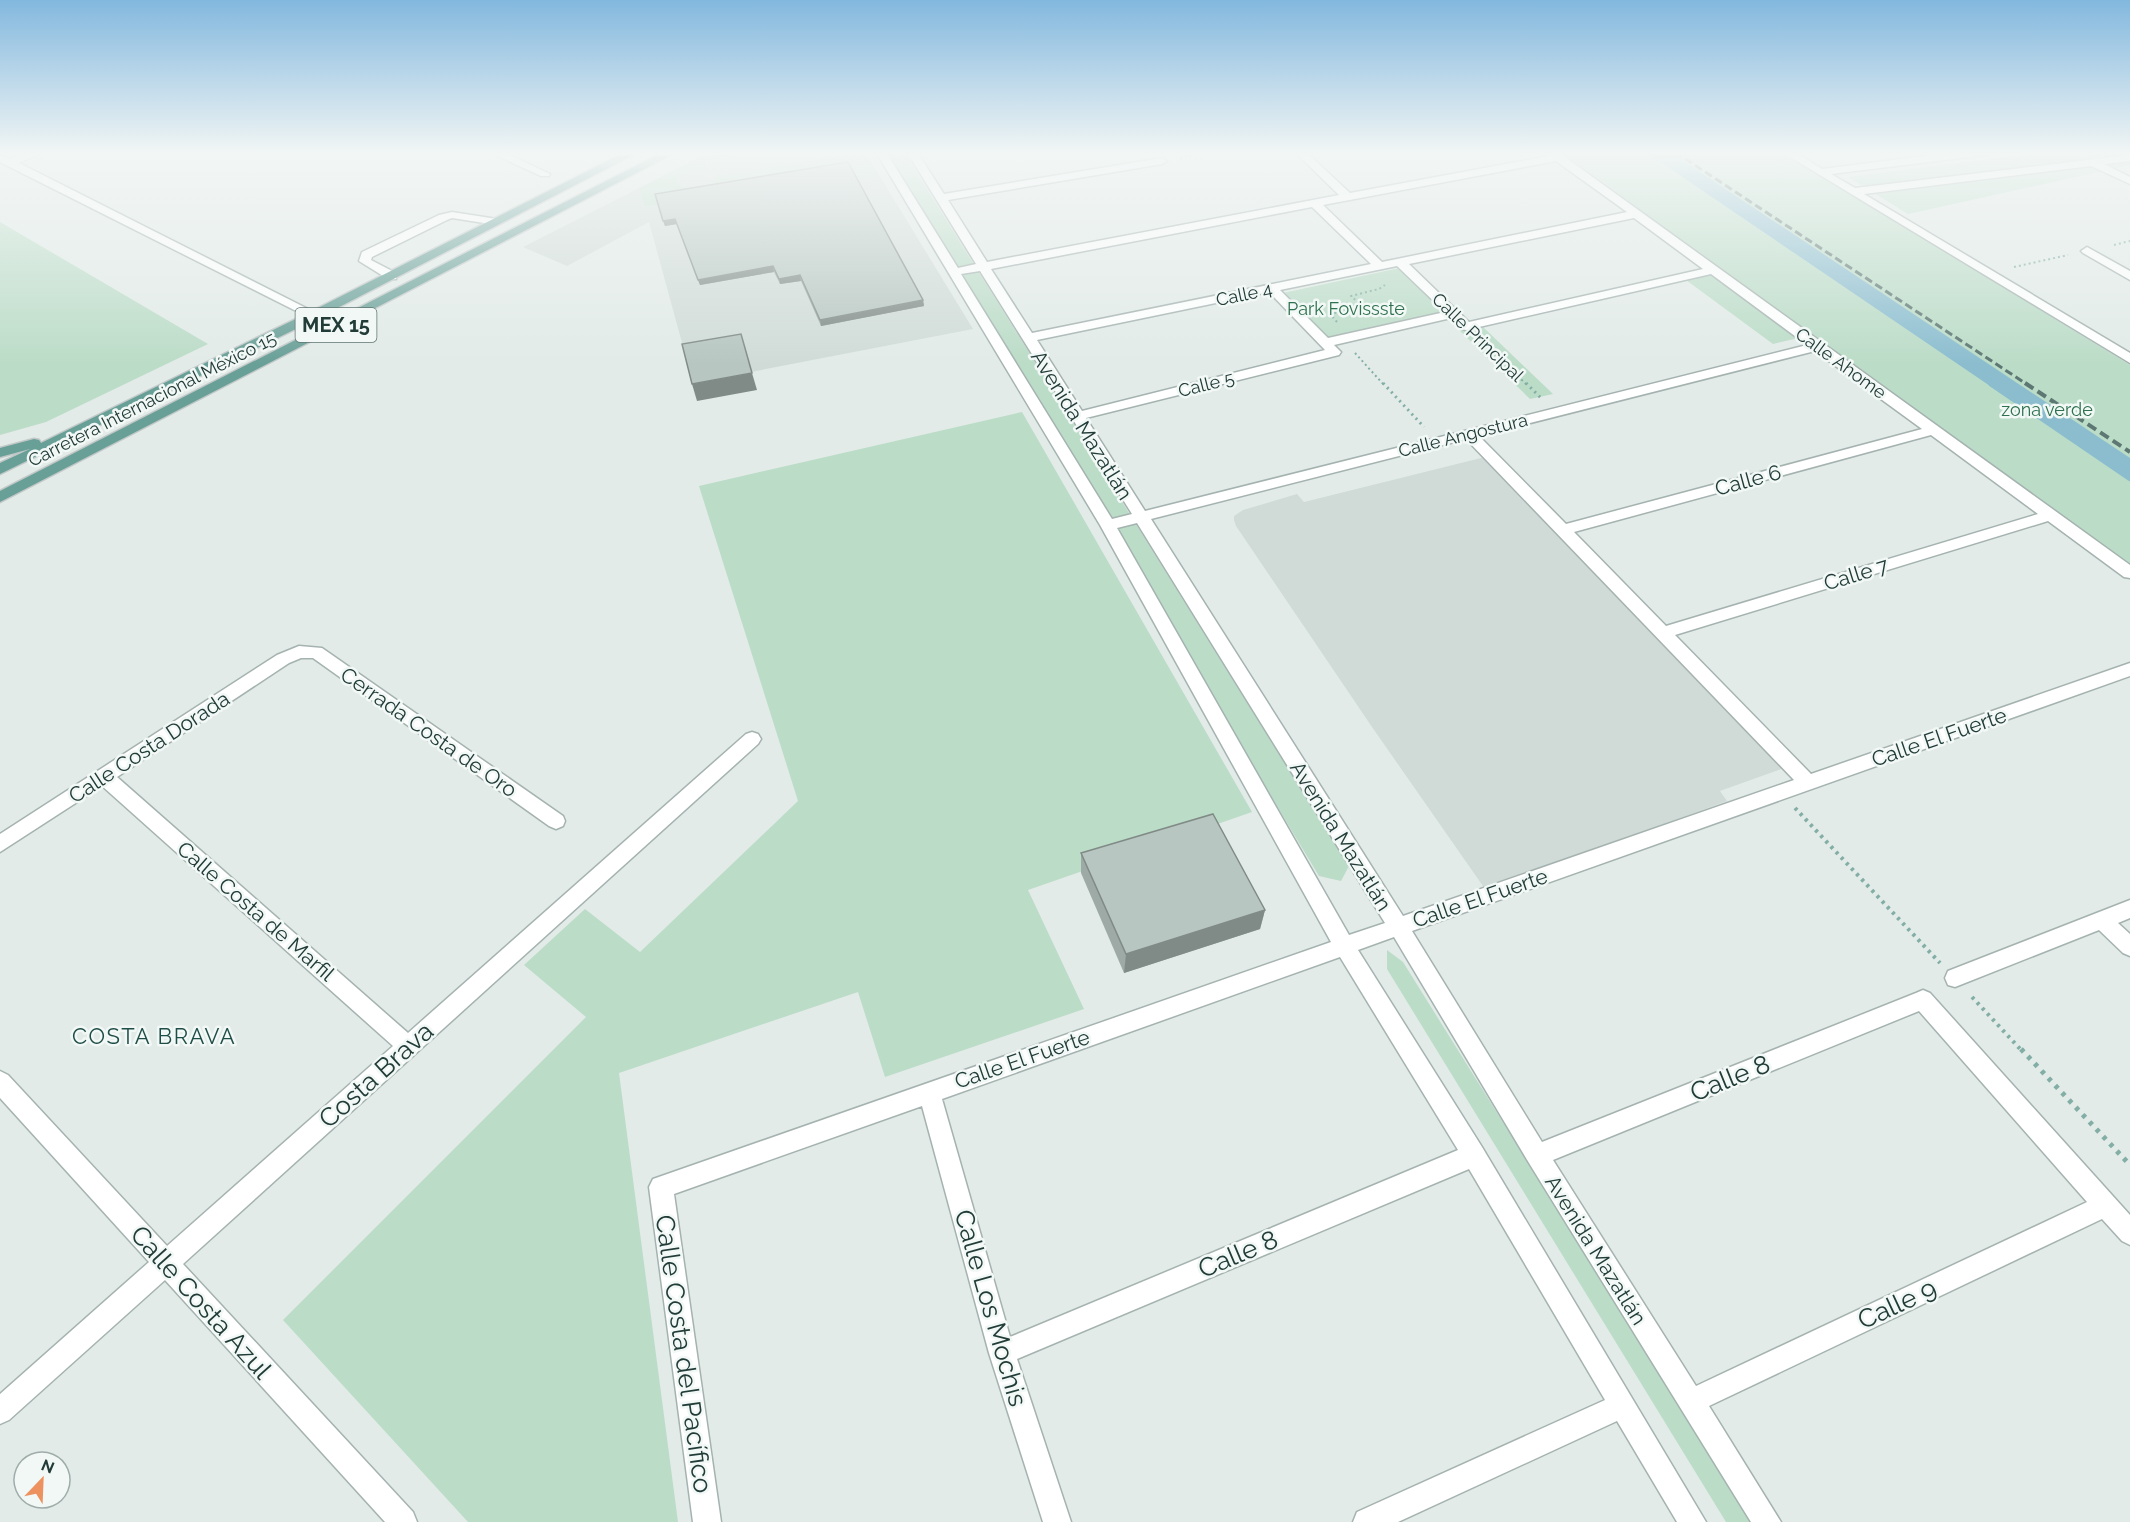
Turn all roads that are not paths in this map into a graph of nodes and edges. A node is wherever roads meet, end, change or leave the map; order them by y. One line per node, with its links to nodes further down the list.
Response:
1 (131, 223): 22 (street)
2 (431, 223): 18 (street)
3 (495, 223): 18 (main road, Carretera Internacional México 15 / MEX 15)
4 (534, 223): 33 (main road, Carretera Internacional México 15 / MEX 15)
5 (925, 223): 17 (street, Avenida Mazatlán)
6 (957, 223): 14 (street, Avenida Mazatlán)
7 (1209, 223): 14 (street)
8 (1335, 223): 15 (street)
9 (1592, 223): 13 (street, Calle 4)
10 (1648, 223): 16 (street, Calle Ahome)
11 (1904, 223): 26 (street)
12 (2087, 251): 19 (street)
13 (1400, 262): 15 (street, Calle 4); 21 (street, Calle Principal)
14 (984, 266): 17 (street); 23 (street, Avenida Mazatlán)
15 (1379, 266): 20 (street, Calle 4)
16 (1713, 270): 21 (street, Calle Principal); 24 (street, Calle Ahome)
17 (955, 272): 36 (street, Avenida Mazatlán)
18 (392, 276): 22 (main road, Carretera Internacional México 15 / MEX 15)
19 (2130, 276)
20 (1271, 288): 23 (street, Calle 4); 25 (street)
21 (1454, 314): 25 (street, Calle 5)
22 (315, 315): 29 (main road, Carretera Internacional México 15 / MEX 15)
23 (1027, 338): 27 (street, Avenida Mazatlán)
24 (1818, 346): 28 (street, Calle Ahome); 30 (street, Calle Angostura)
25 (1330, 347): 27 (street, Calle 5)
26 (2130, 359)
27 (1078, 416): 35 (street, Avenida Mazatlán)
28 (1933, 430): 34 (street, Calle Ahome); 37 (street, Calle 6)
29 (76, 431): 31 (main road); 32 (main road, Carretera Internacional México 15 / MEX 15)
30 (1469, 434): 35 (street, Calle Angostura); 37 (street)
31 (0, 453)
32 (0, 469)
33 (0, 497)
34 (2050, 515): 38 (street, Calle Ahome); 39 (street, Calle 7)
35 (1139, 517): 36 (street, Calle Angostura); 49 (street, Avenida Mazatlán)
36 (1108, 525): 50 (street, Avenida Mazatlán)
37 (1564, 530): 39 (street)
38 (2130, 573)
39 (1662, 633): 44 (street)
40 (299, 652): 43 (street, Calle Costa Dorada); 45 (street, Cerrada Costa de Oro)
41 (2130, 669): 44 (street, Calle El Fuerte)
42 (752, 739): 53 (street, Costa Brava)
43 (103, 776): 46 (street, Calle Costa Dorada); 53 (street, Calle Costa de Marfil)
44 (1809, 783): 49 (street, Calle El Fuerte)
45 (556, 821)
46 (0, 844)
47 (2130, 909): 48 (street)
48 (2102, 920): 51 (street); 52 (street)
49 (1399, 927): 50 (street, Calle El Fuerte); 57 (street, Avenida Mazatlán)
50 (1344, 946): 55 (street, Calle El Fuerte); 56 (street, Avenida Mazatlán)
51 (2130, 947)
52 (1955, 978)
53 (408, 1046): 61 (street, Costa Brava)
54 (0, 1082): 61 (street, Calle Costa Azul)
55 (929, 1092): 58 (street, Calle El Fuerte); 62 (street, Calle Los Mochis)
56 (1474, 1155): 62 (street, Calle 8); 64 (street, Avenida Mazatlán)
57 (1537, 1155): 59 (street, Calle 8); 63 (street, Avenida Mazatlán)
58 (661, 1187): 67 (street, Calle Costa del Pacífico)
59 (2104, 1205): 60 (street); 63 (street, Calle 9)
60 (2130, 1233)
61 (166, 1263): 65 (street, Costa Brava); 66 (street, Calle Costa Azul)
62 (1002, 1353): 68 (street, Calle Los Mochis)
63 (1690, 1402): 71 (street, Avenida Mazatlán)
64 (1623, 1405): 69 (street); 70 (street, Avenida Mazatlán)
65 (0, 1411)
66 (403, 1522)
67 (707, 1522)
68 (1057, 1522)
69 (1367, 1522)
70 (1692, 1522)
71 (1767, 1522)

